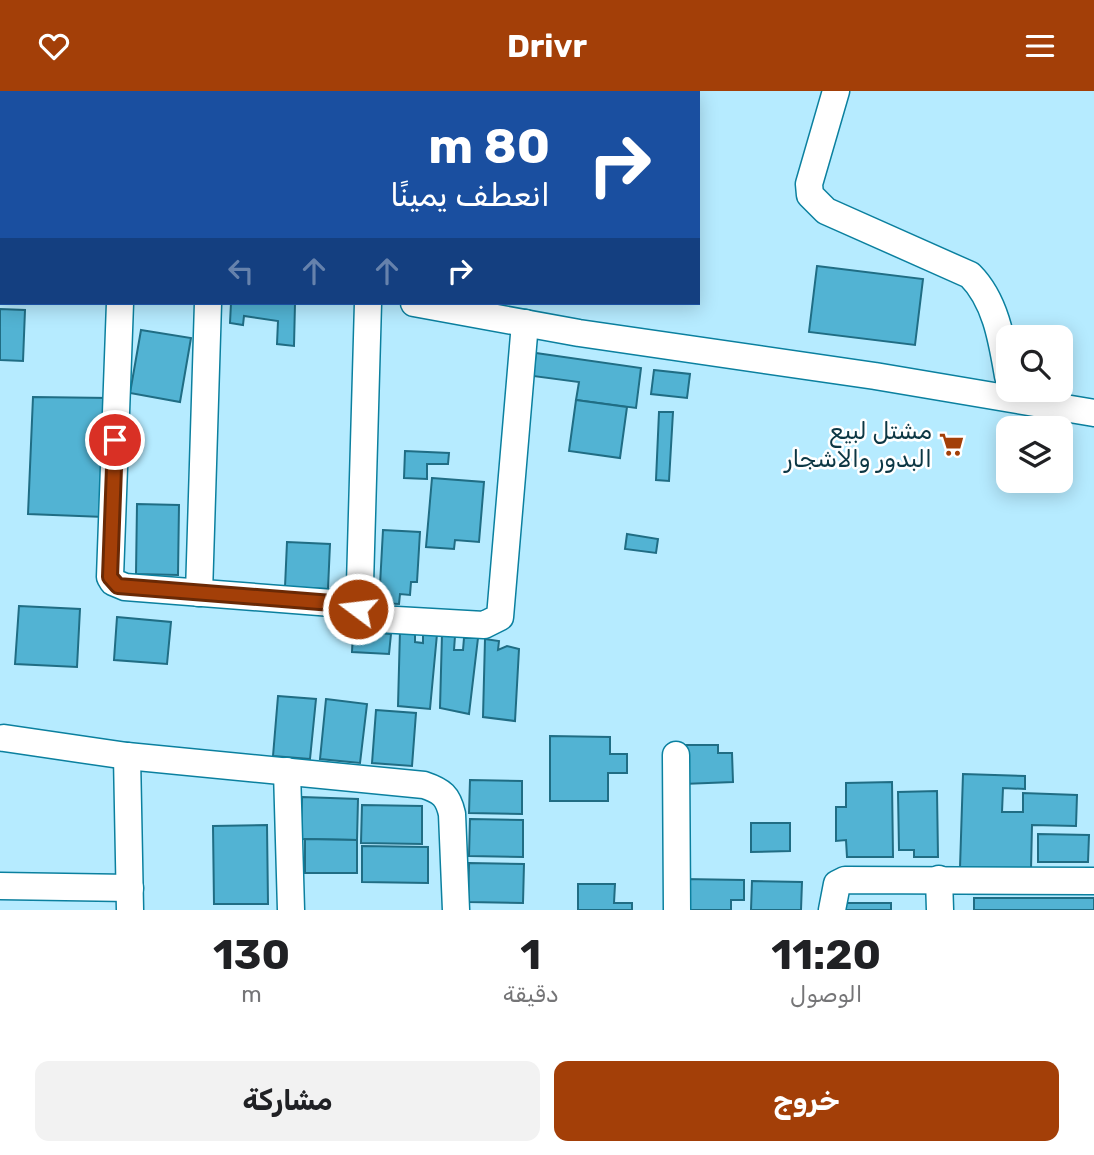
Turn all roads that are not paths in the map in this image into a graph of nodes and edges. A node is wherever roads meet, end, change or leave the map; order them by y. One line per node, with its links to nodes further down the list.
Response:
1 (836, 91): 7 (street)
2 (120, 305): 11 (street)
3 (208, 305): 11 (street)
4 (368, 305): 12 (street)
5 (425, 305): 6 (street)
6 (525, 323): 8 (street); 12 (street)
7 (996, 328)
8 (996, 386)
9 (1055, 402): 10 (street)
10 (1094, 414)
11 (199, 593): 12 (street)
12 (356, 596)
13 (4, 738): 14 (street)
14 (127, 755): 16 (street); 20 (street)
15 (676, 755): 23 (street)
16 (287, 772): 21 (street); 22 (street)
17 (939, 879): 18 (street); 24 (street); 25 (street)
18 (1094, 881)
19 (0, 886): 20 (street)
20 (130, 899)
21 (291, 910)
22 (456, 910)
23 (677, 910)
24 (832, 910)
25 (940, 910)

